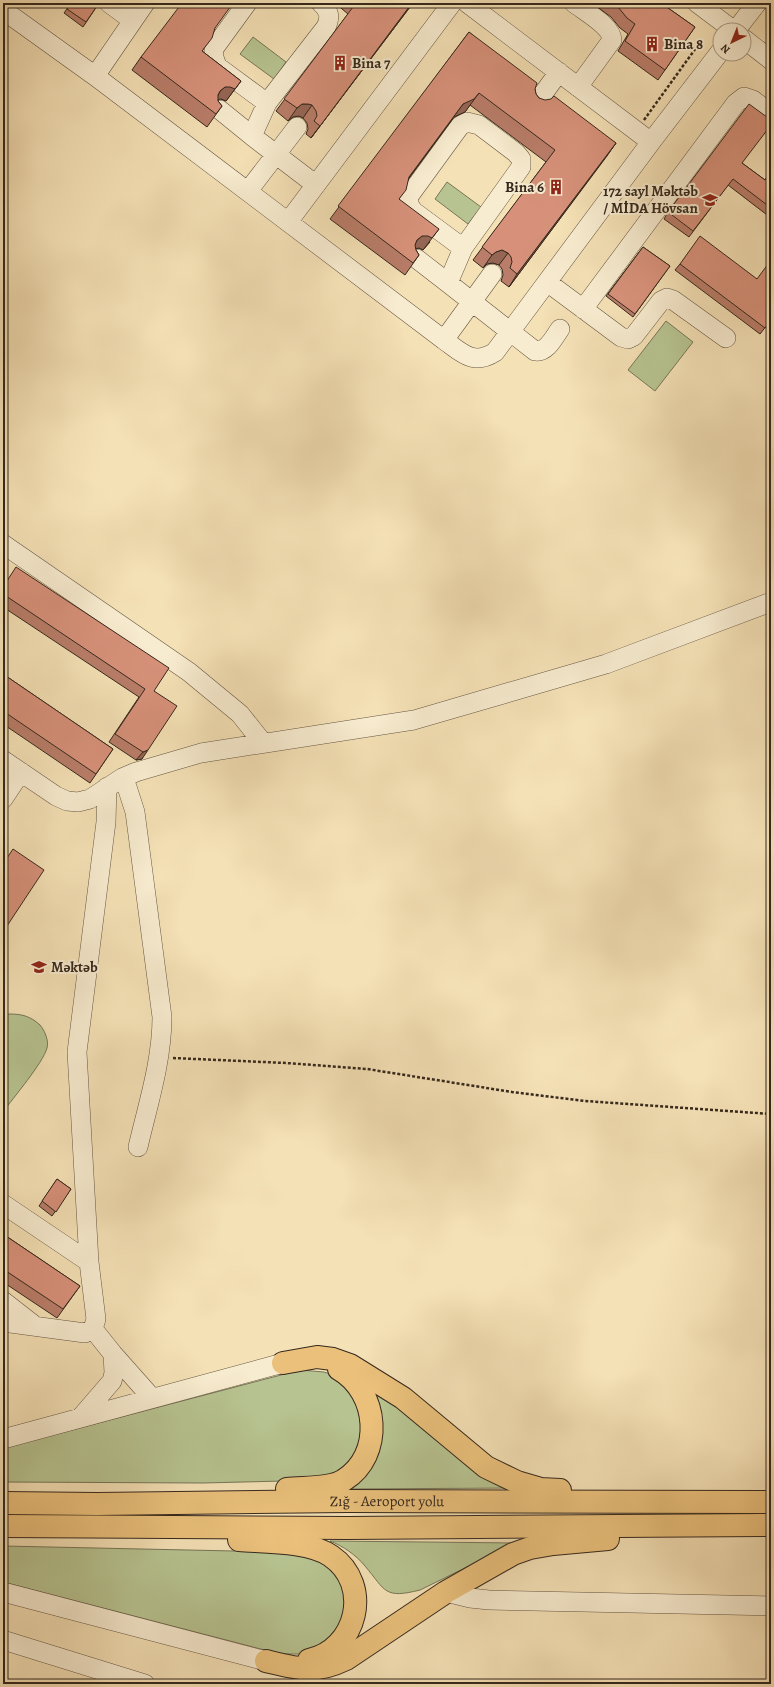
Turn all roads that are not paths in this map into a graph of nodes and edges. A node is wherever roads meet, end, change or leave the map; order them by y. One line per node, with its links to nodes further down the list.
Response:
1 (109, 3): 11 (street)
2 (145, 3): 11 (street)
3 (247, 3): 21 (street)
4 (321, 3): 21 (street)
5 (452, 3): 28 (street)
6 (467, 3): 17 (street)
7 (574, 3): 19 (street)
8 (697, 3): 12 (street)
9 (757, 3): 13 (street)
10 (3, 10): 18 (street)
11 (132, 20): 18 (street)
12 (722, 22)
13 (742, 22)
14 (752, 45): 15 (street)
15 (771, 60)
16 (712, 62): 26 (street)
17 (559, 72): 19 (street); 20 (street)
18 (95, 76): 29 (street)
19 (578, 87): 26 (street)
20 (537, 102)
21 (267, 103): 25 (street)
22 (220, 110): 25 (street)
23 (771, 114): 37 (street)
24 (297, 127): 27 (street)
25 (252, 136): 27 (street)
26 (651, 142): 35 (street)
27 (276, 155): 28 (street); 29 (street)
28 (316, 185): 30 (street)
29 (248, 191): 30 (street)
30 (288, 222): 41 (street)
31 (463, 248): 31 (street); 34 (street)
32 (417, 259): 34 (street)
33 (492, 274): 36 (street)
34 (448, 282): 36 (street)
35 (547, 282): 37 (street); 39 (street)
36 (472, 302): 39 (street); 41 (street)
37 (583, 309): 40 (street)
38 (560, 329): 39 (street)
39 (510, 331): 41 (street)
40 (726, 338)
41 (444, 340)
42 (3, 544): 44 (street)
43 (771, 602): 44 (street)
44 (263, 744): 47 (street)
45 (3, 760): 46 (street)
46 (21, 772): 47 (street); 48 (street)
47 (114, 782): 49 (street); 51 (street)
48 (3, 799)
49 (138, 1147)
50 (3, 1204): 51 (street)
51 (89, 1262): 55 (street)
52 (3, 1301): 54 (street)
53 (3, 1322): 54 (street)
54 (36, 1327): 55 (street)
55 (93, 1329): 56 (street)
56 (113, 1354): 58 (street); 59 (street)
57 (283, 1362): 58 (street); 61 (highway); 64 (highway)
58 (152, 1398): 59 (street)
59 (81, 1417): 60 (street)
60 (3, 1439)
61 (741, 1502): 62 (highway, Zığ - Aeroport yolu); 64 (highway, Zığ - Aeroport yolu)
62 (771, 1502)
63 (3, 1503): 64 (highway, Zığ - Aeroport yolu)
64 (97, 1504)
65 (740, 1525): 66 (highway, Zığ - Aeroport yolu); 68 (highway, Zığ - Aeroport yolu); 70 (highway)
66 (771, 1525)
67 (3, 1526): 68 (highway, Zığ - Aeroport yolu)
68 (94, 1527): 73 (highway)
69 (3, 1592): 73 (street)
70 (446, 1592): 71 (street); 73 (highway)
71 (771, 1606)
72 (3, 1640): 74 (street)
73 (266, 1661)
74 (146, 1684)

